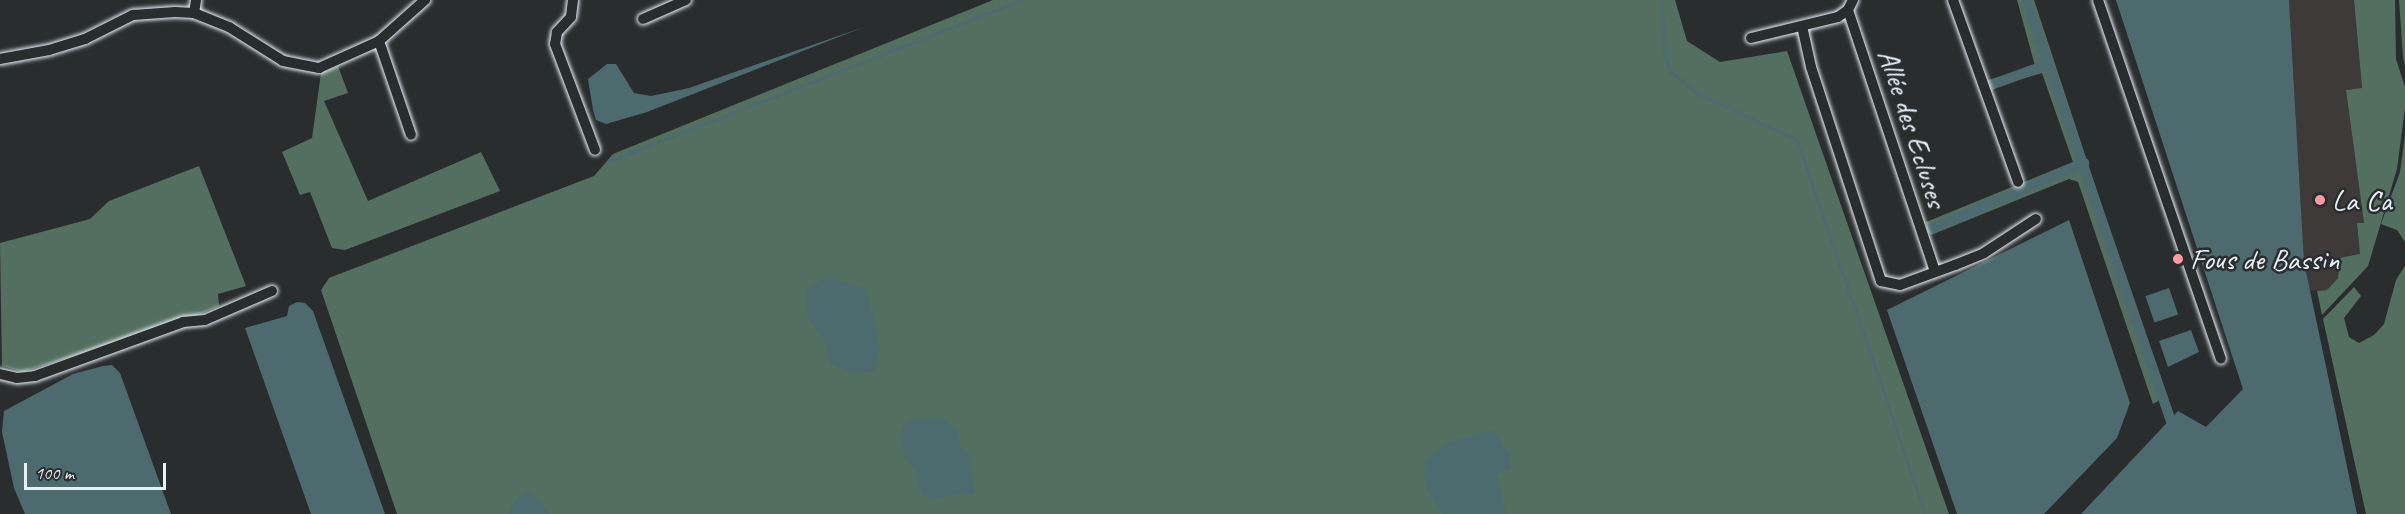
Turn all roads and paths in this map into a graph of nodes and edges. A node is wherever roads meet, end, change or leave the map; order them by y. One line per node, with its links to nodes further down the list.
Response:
1 (196, 0): 9 (street)
2 (425, 0): 13 (street)
3 (573, 0): 16 (street)
4 (686, 0): 7 (street)
5 (1953, 0): 17 (street)
6 (2098, 0): 21 (street)
7 (672, 2): 10 (street)
8 (1851, 5): 11 (street); 19 (street, Allée des Ecluses)
9 (194, 14): 13 (street); 14 (street)
10 (643, 19)
11 (1802, 26): 12 (street); 19 (street)
12 (1751, 38)
13 (379, 41): 15 (street)
14 (0, 59)
15 (411, 135)
16 (595, 150)
17 (2018, 182)
18 (2036, 219): 19 (street)
19 (1935, 271)
20 (272, 291): 22 (street)
21 (2221, 359)
22 (0, 374)

